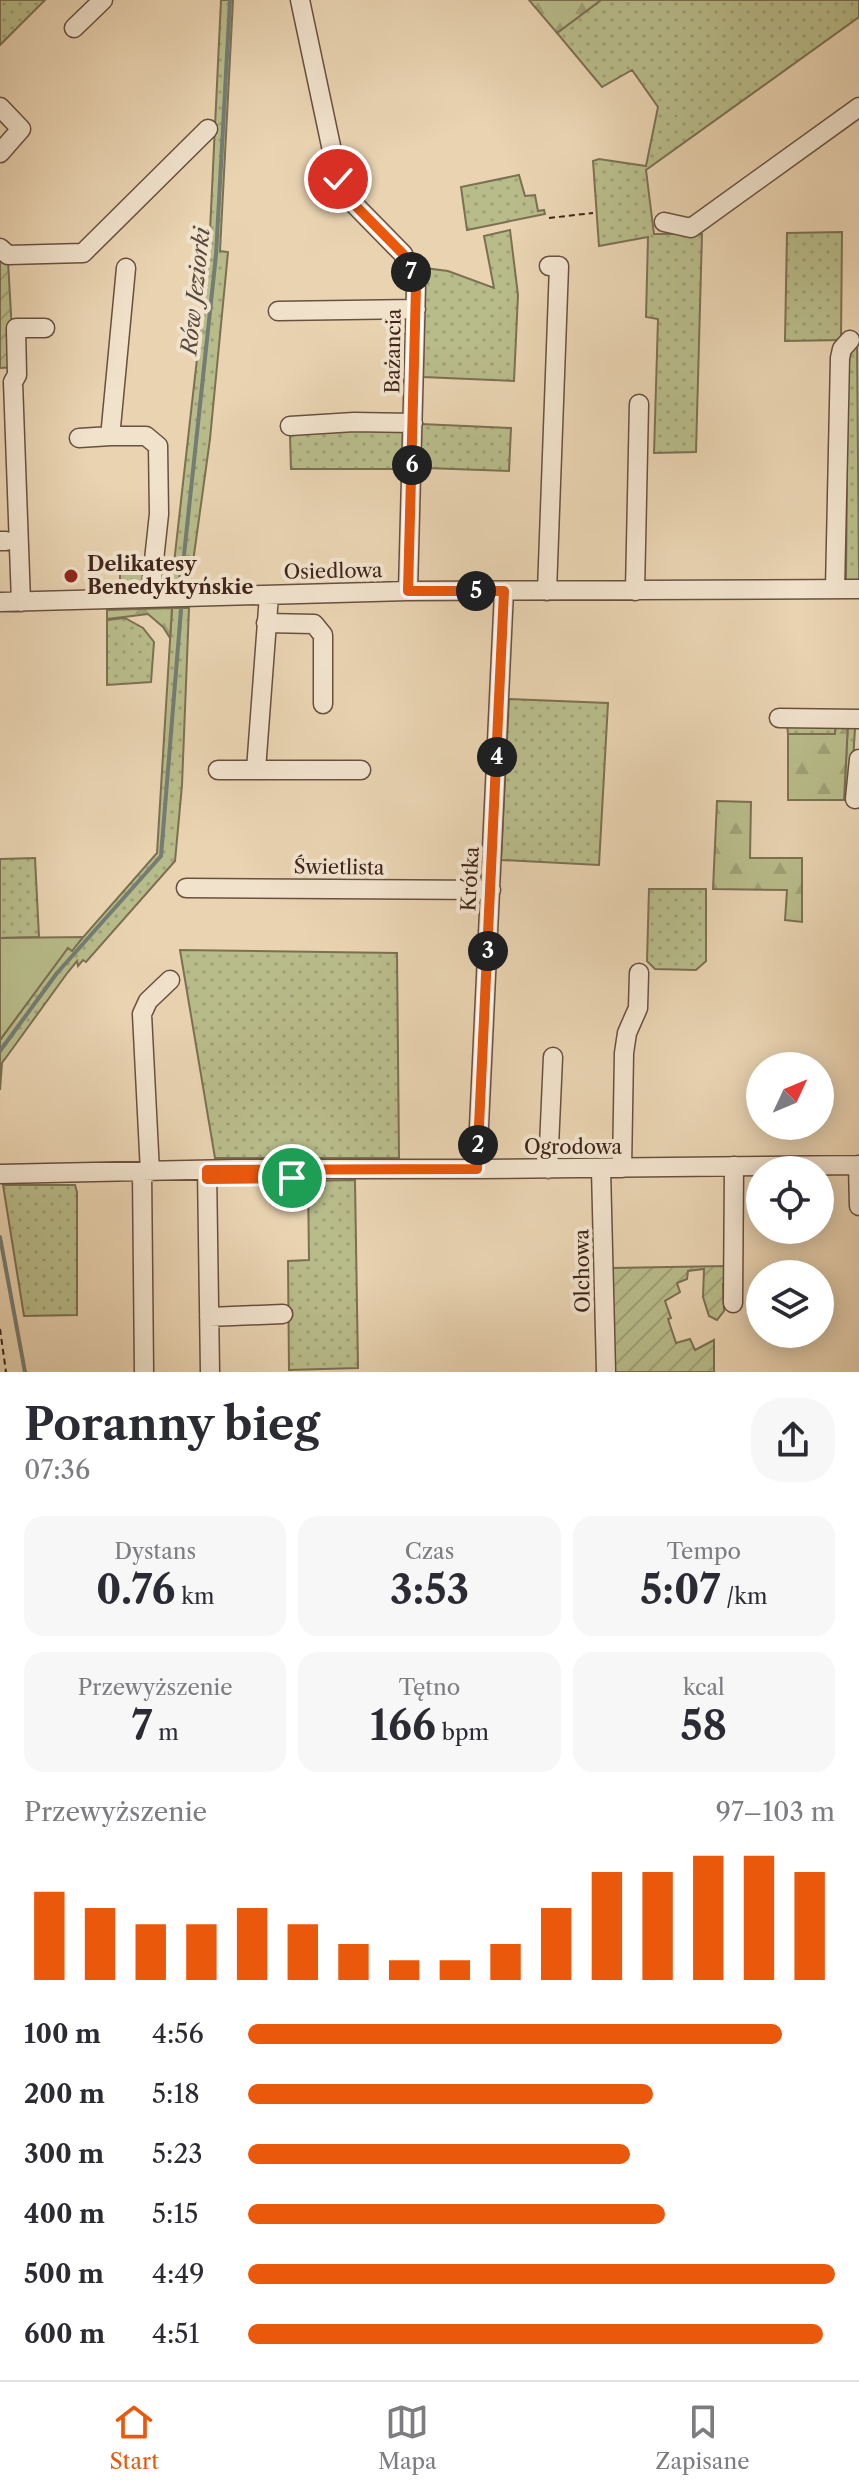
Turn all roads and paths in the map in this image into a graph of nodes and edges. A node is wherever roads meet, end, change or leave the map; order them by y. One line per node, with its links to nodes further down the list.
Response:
1 (103, 0): 3 (street)
2 (300, 0): 14 (street, Bażancia)
3 (74, 28)
4 (0, 107): 7 (street)
5 (859, 107): 10 (street)
6 (208, 129): 11 (street)
7 (0, 153)
8 (593, 213): 9 (path)
9 (549, 218)
10 (664, 222)
11 (0, 248)
12 (549, 266): 27 (street)
13 (126, 268): 21 (street)
14 (409, 310): 15 (street); 19 (street, Bażancia)
15 (278, 311)
16 (45, 328): 32 (street)
17 (850, 340): 23 (street)
18 (639, 404): 28 (street)
19 (413, 423): 20 (street); 25 (street, Bażancia)
20 (290, 426)
21 (111, 436): 22 (street); 30 (street)
22 (79, 438)
23 (835, 589): 24 (street, Osiedlowa); 28 (street, Osiedlowa)
24 (859, 589)
25 (408, 591): 26 (street, Osiedlowa); 29 (street, Osiedlowa)
26 (504, 591): 27 (street, Osiedlowa); 43 (street, Krótka)
27 (547, 591): 28 (street, Osiedlowa)
28 (635, 591)
29 (269, 595): 30 (street, Osiedlowa); 33 (street)
30 (150, 597): 32 (street, Osiedlowa)
31 (0, 602): 32 (street, Osiedlowa)
32 (21, 602)
33 (266, 623): 34 (street); 39 (street)
34 (323, 704)
35 (779, 718): 36 (street)
36 (859, 719)
37 (859, 759): 41 (street)
38 (218, 770): 39 (street)
39 (256, 770): 40 (street)
40 (361, 770)
41 (855, 799)
42 (186, 888): 43 (street, Świetlista)
43 (491, 890): 51 (street, Krótka)
44 (639, 973): 50 (street)
45 (170, 980): 54 (street)
46 (553, 1057): 47 (street)
47 (549, 1162): 51 (street, Ogrodowa); 52 (street, Ogrodowa)
48 (859, 1165): 49 (street, Ogrodowa); 56 (street)
49 (734, 1166): 50 (street, Ogrodowa); 57 (street)
50 (622, 1168): 52 (street, Ogrodowa)
51 (477, 1169): 53 (street, Ogrodowa)
52 (601, 1169): 64 (street, Olchowa)
53 (207, 1170): 54 (street, Ogrodowa); 59 (street)
54 (146, 1172): 55 (street, Ogrodowa); 62 (street)
55 (0, 1174)
56 (859, 1206)
57 (733, 1303)
58 (283, 1314): 59 (street)
59 (209, 1317): 63 (street)
60 (0, 1329): 61 (path)
61 (6, 1372)
62 (144, 1372)
63 (210, 1372)
64 (606, 1372)

